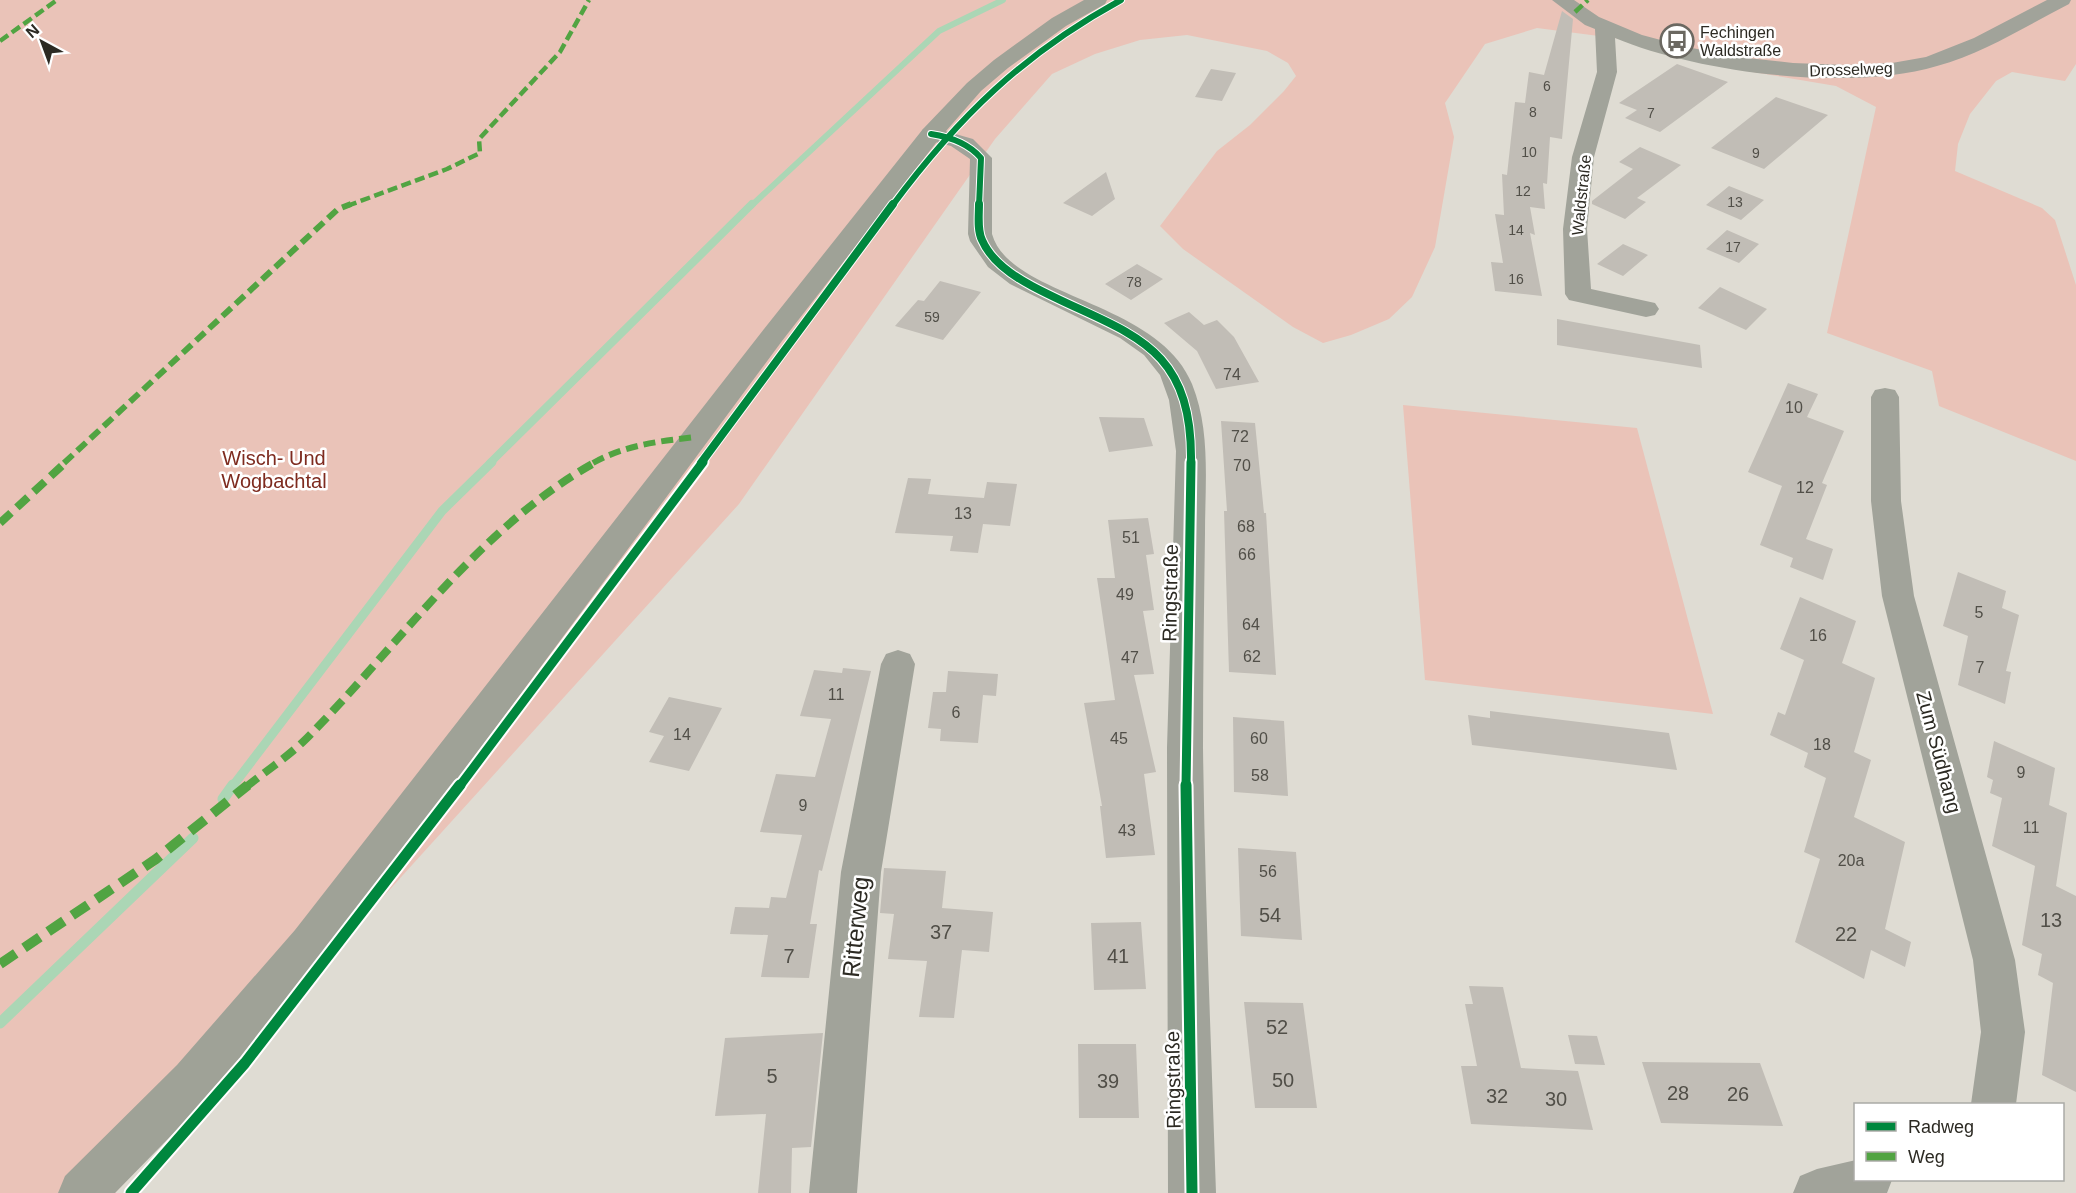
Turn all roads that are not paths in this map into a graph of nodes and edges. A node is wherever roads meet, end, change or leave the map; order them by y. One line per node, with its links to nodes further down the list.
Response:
1 (1098, 0): 5 (main road)
2 (1561, 0): 4 (street)
3 (2062, 0): 4 (street, Drosselweg)
4 (1605, 28): 6 (street, Waldstraße)
5 (931, 134): 11 (main road); 13 (street, Ringstraße)
6 (1646, 309)
7 (1885, 397): 9 (street, Zum Südhang)
8 (898, 663): 12 (street, Ritterweg)
9 (1994, 1103)
10 (1861, 1181): 14 (street)
11 (82, 1193)
12 (833, 1193)
13 (1192, 1193)
14 (1816, 1193)

